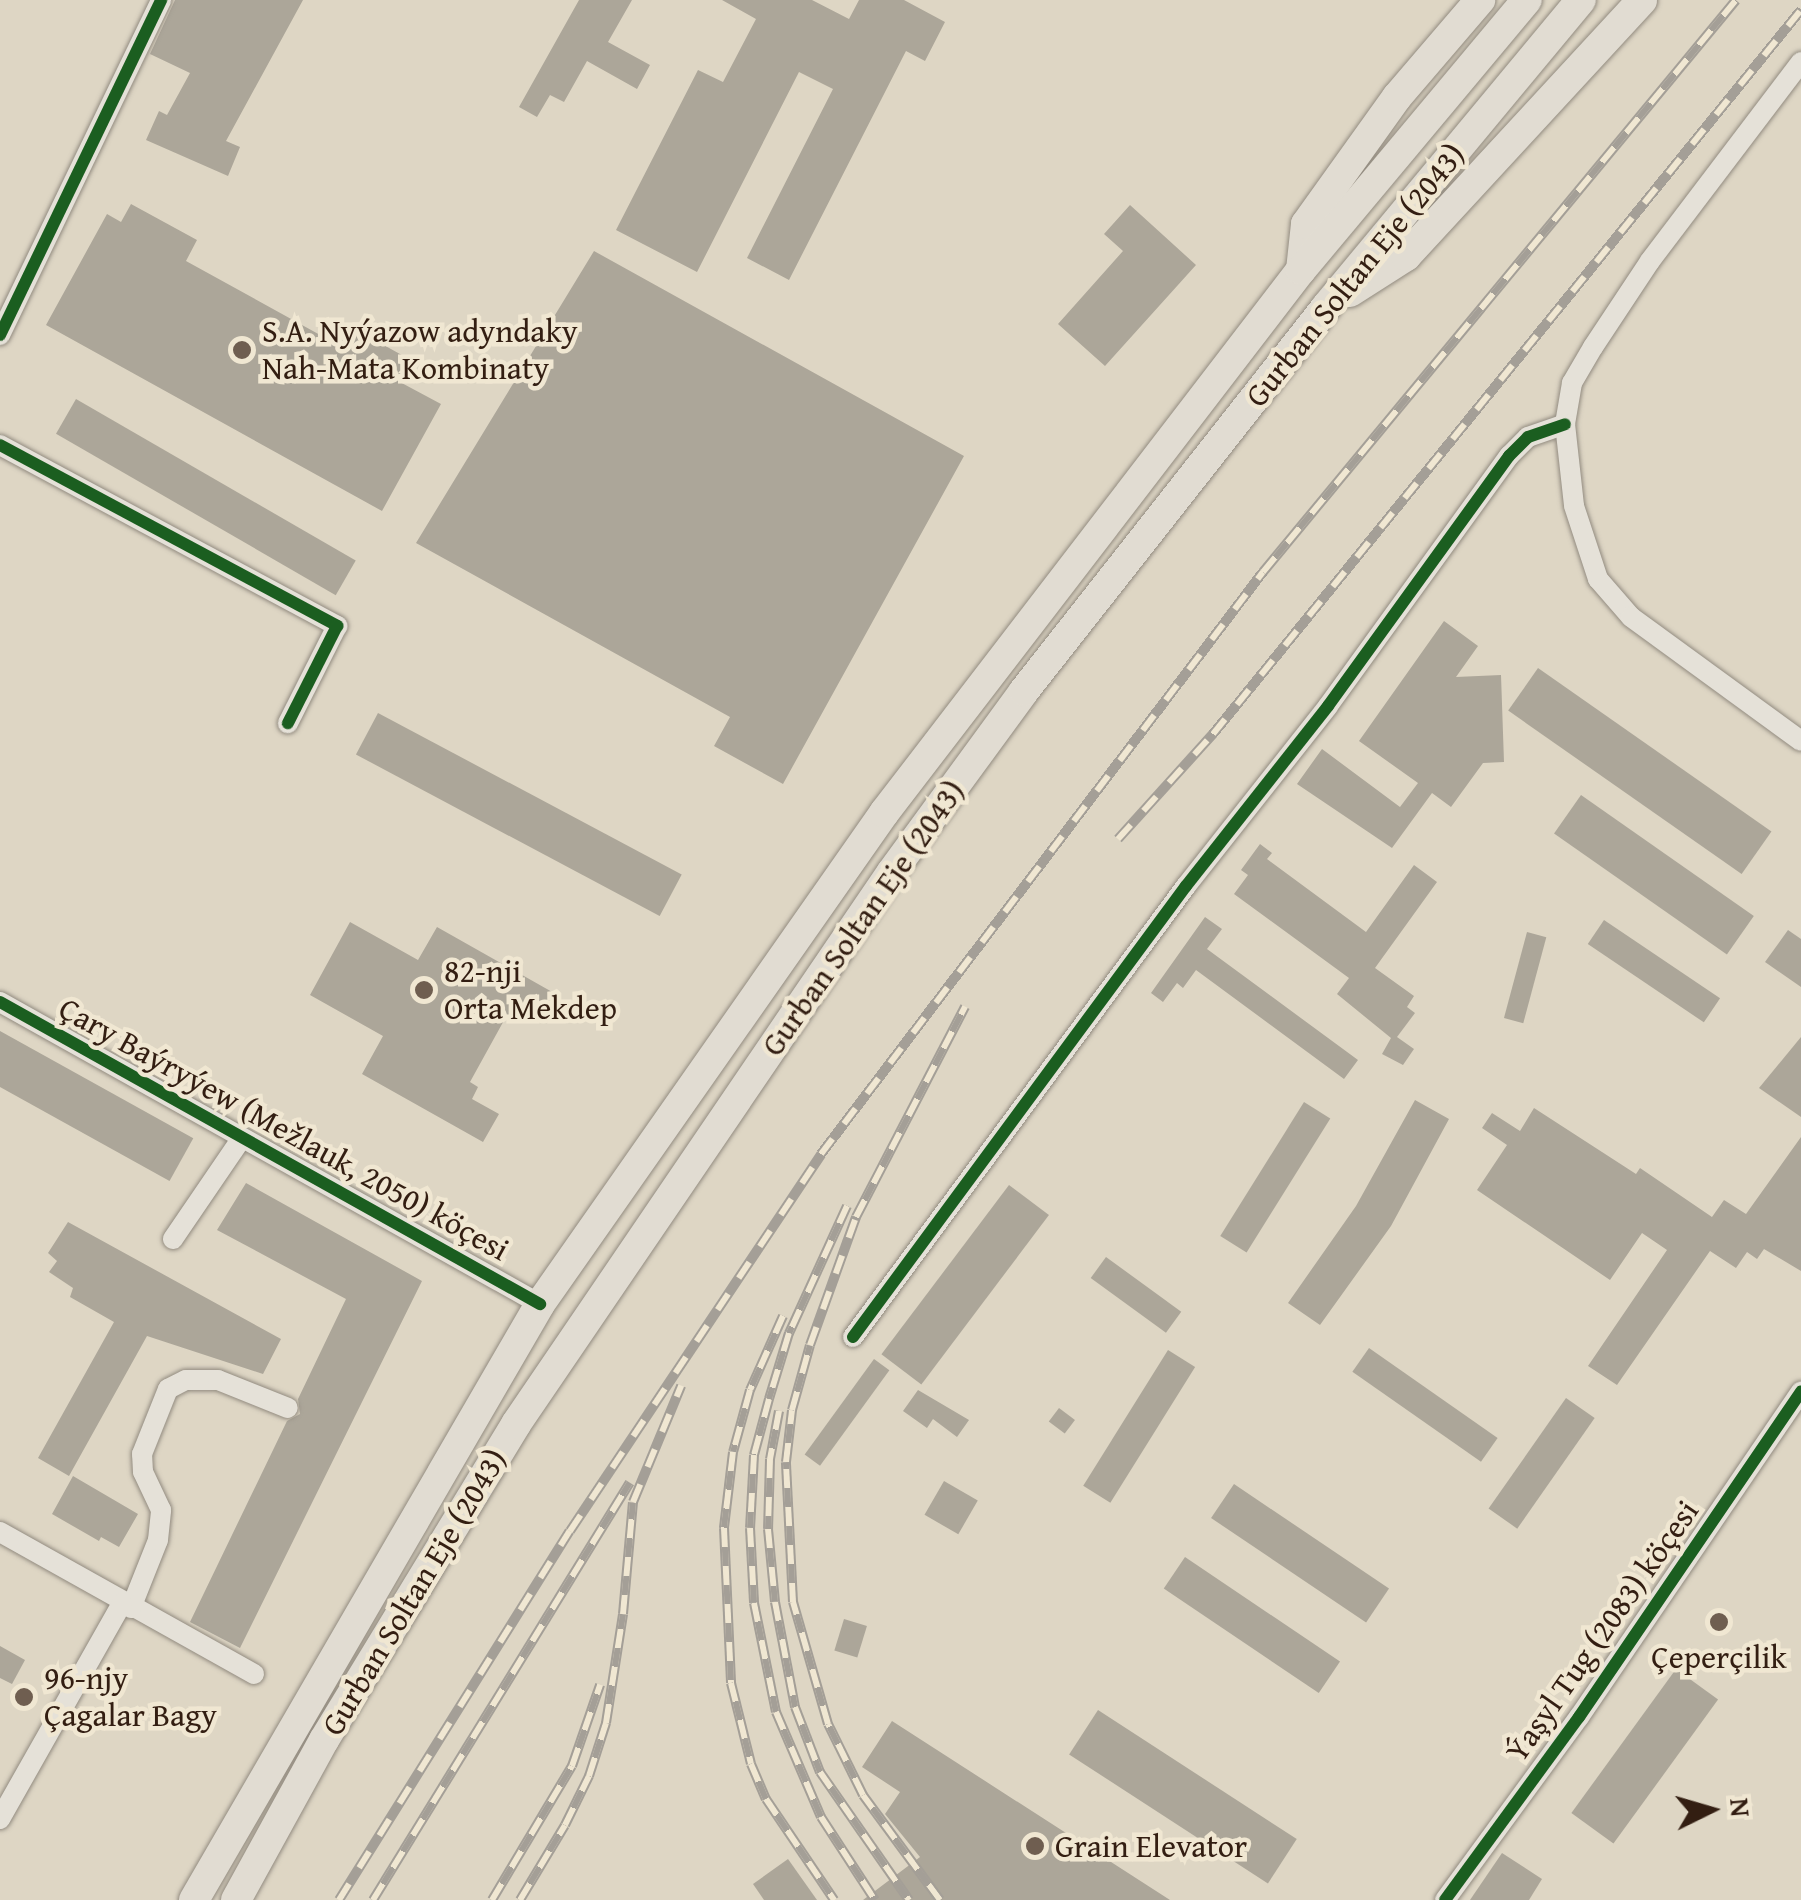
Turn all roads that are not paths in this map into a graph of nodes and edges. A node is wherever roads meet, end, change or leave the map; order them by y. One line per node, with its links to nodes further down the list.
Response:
1 (161, 0): 9 (street)
2 (1480, 0): 7 (highway)
3 (1527, 0): 7 (highway, Gurban Soltan Eje (2043))
4 (1581, 0): 8 (highway, Gurban Soltan Eje (2043))
5 (1642, 0): 8 (highway)
6 (1801, 62): 10 (street)
7 (1300, 270): 17 (highway, Gurban Soltan Eje (2043))
8 (1326, 307): 26 (highway, Gurban Soltan Eje (2043))
9 (0, 335)
10 (1565, 424): 13 (street); 18 (street)
11 (0, 445): 12 (street)
12 (288, 722)
13 (1801, 741)
14 (0, 1002): 15 (street, Çary Baýryýew (Mežlauk, 2050) köçesi)
15 (242, 1138): 16 (street); 17 (street, Çary Baýryýew (Mežlauk, 2050) köçesi)
16 (173, 1239)
17 (540, 1304): 25 (highway, Gurban Soltan Eje (2043))
18 (853, 1338)
19 (1801, 1390): 27 (street, Ýaşyl Tug (2083) köçesi)
20 (288, 1408): 22 (street)
21 (0, 1532): 22 (street)
22 (127, 1605): 23 (street); 24 (street)
23 (254, 1674)
24 (0, 1819)
25 (194, 1900)
26 (236, 1900)
27 (1445, 1900)

